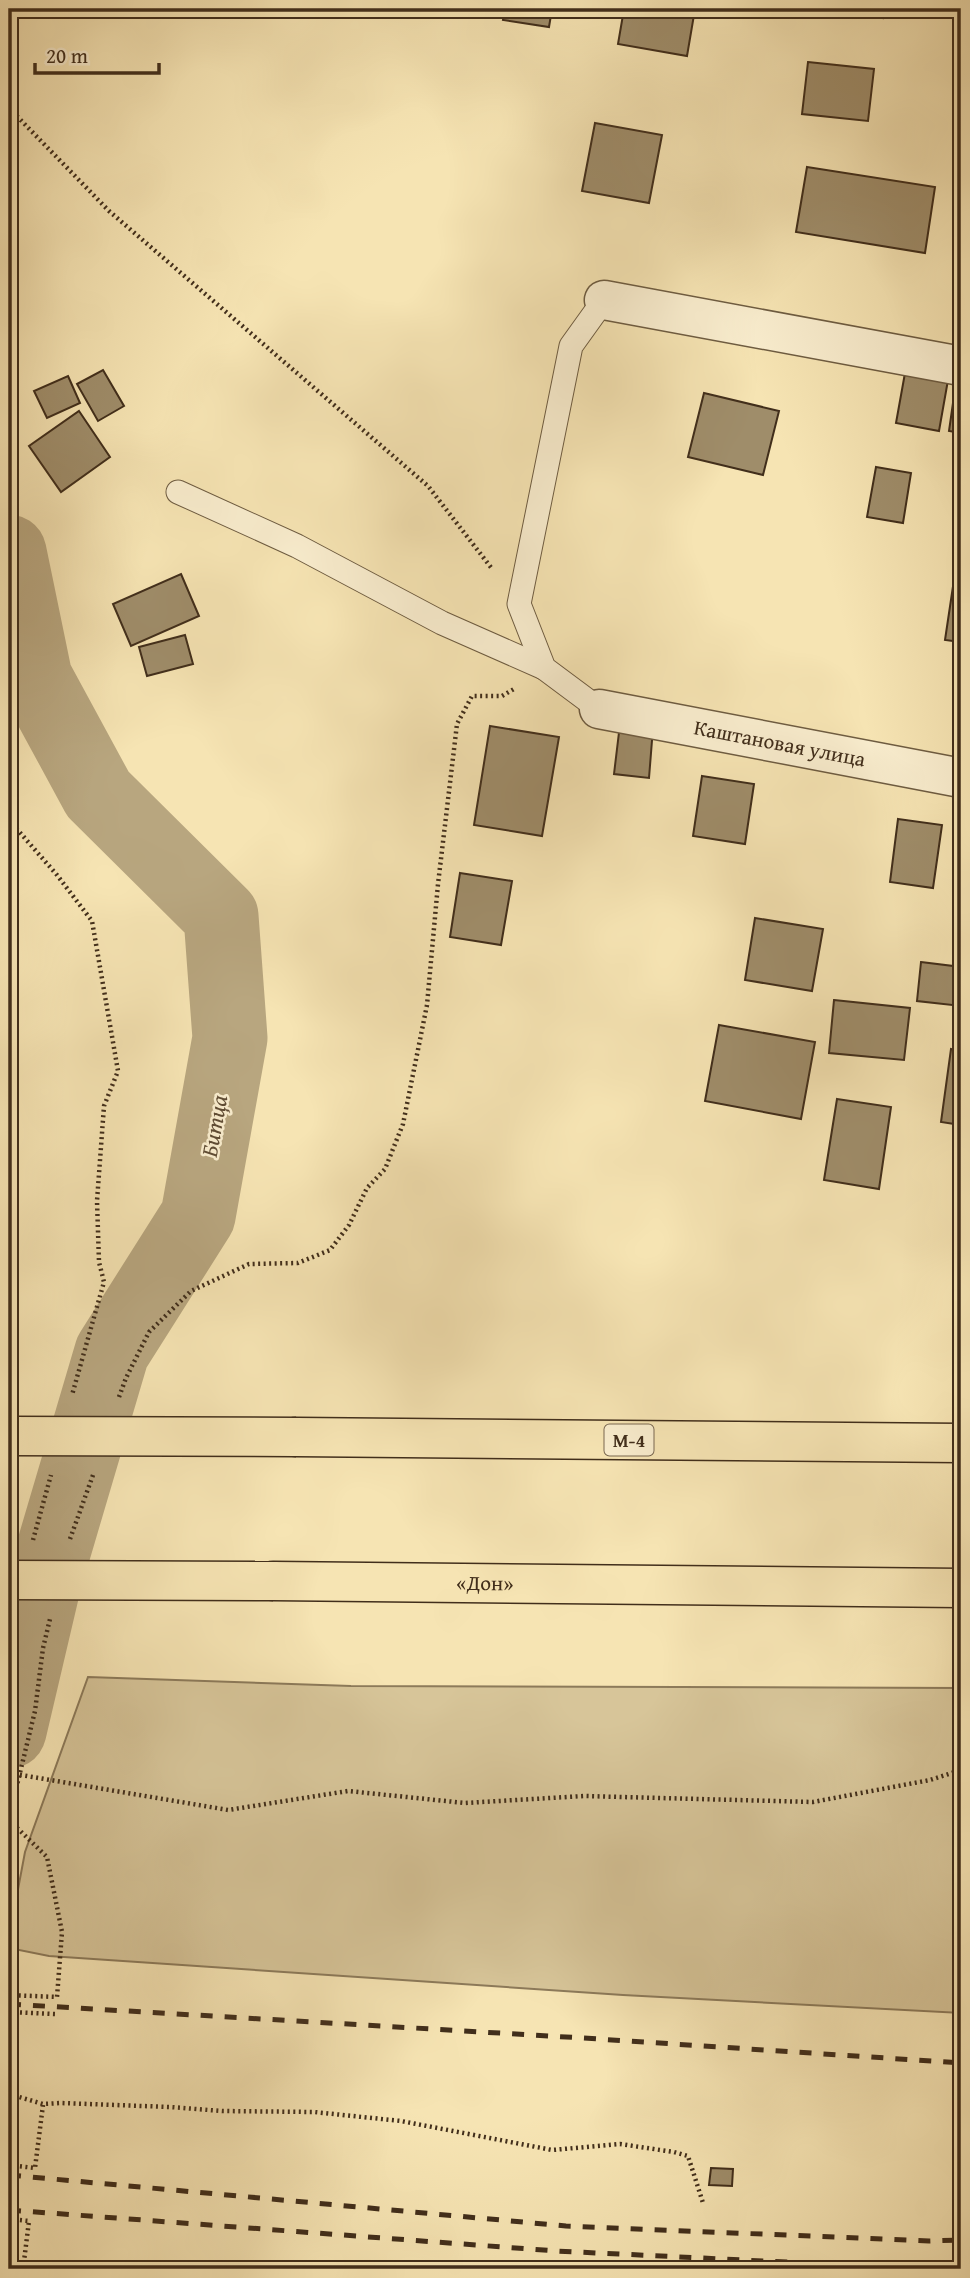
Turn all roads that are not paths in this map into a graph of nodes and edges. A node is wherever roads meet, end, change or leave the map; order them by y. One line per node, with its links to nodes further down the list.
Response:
1 (604, 300): 2 (street); 4 (lane)
2 (961, 366)
3 (178, 492): 4 (lane)
4 (544, 668): 5 (lane)
5 (599, 709): 6 (street, Каштановая улица)
6 (961, 778)
7 (9, 1436): 8 (highway, М-4, bridge)
8 (961, 1444)
9 (9, 1580): 10 (highway, «Дон», bridge)
10 (961, 1588)

